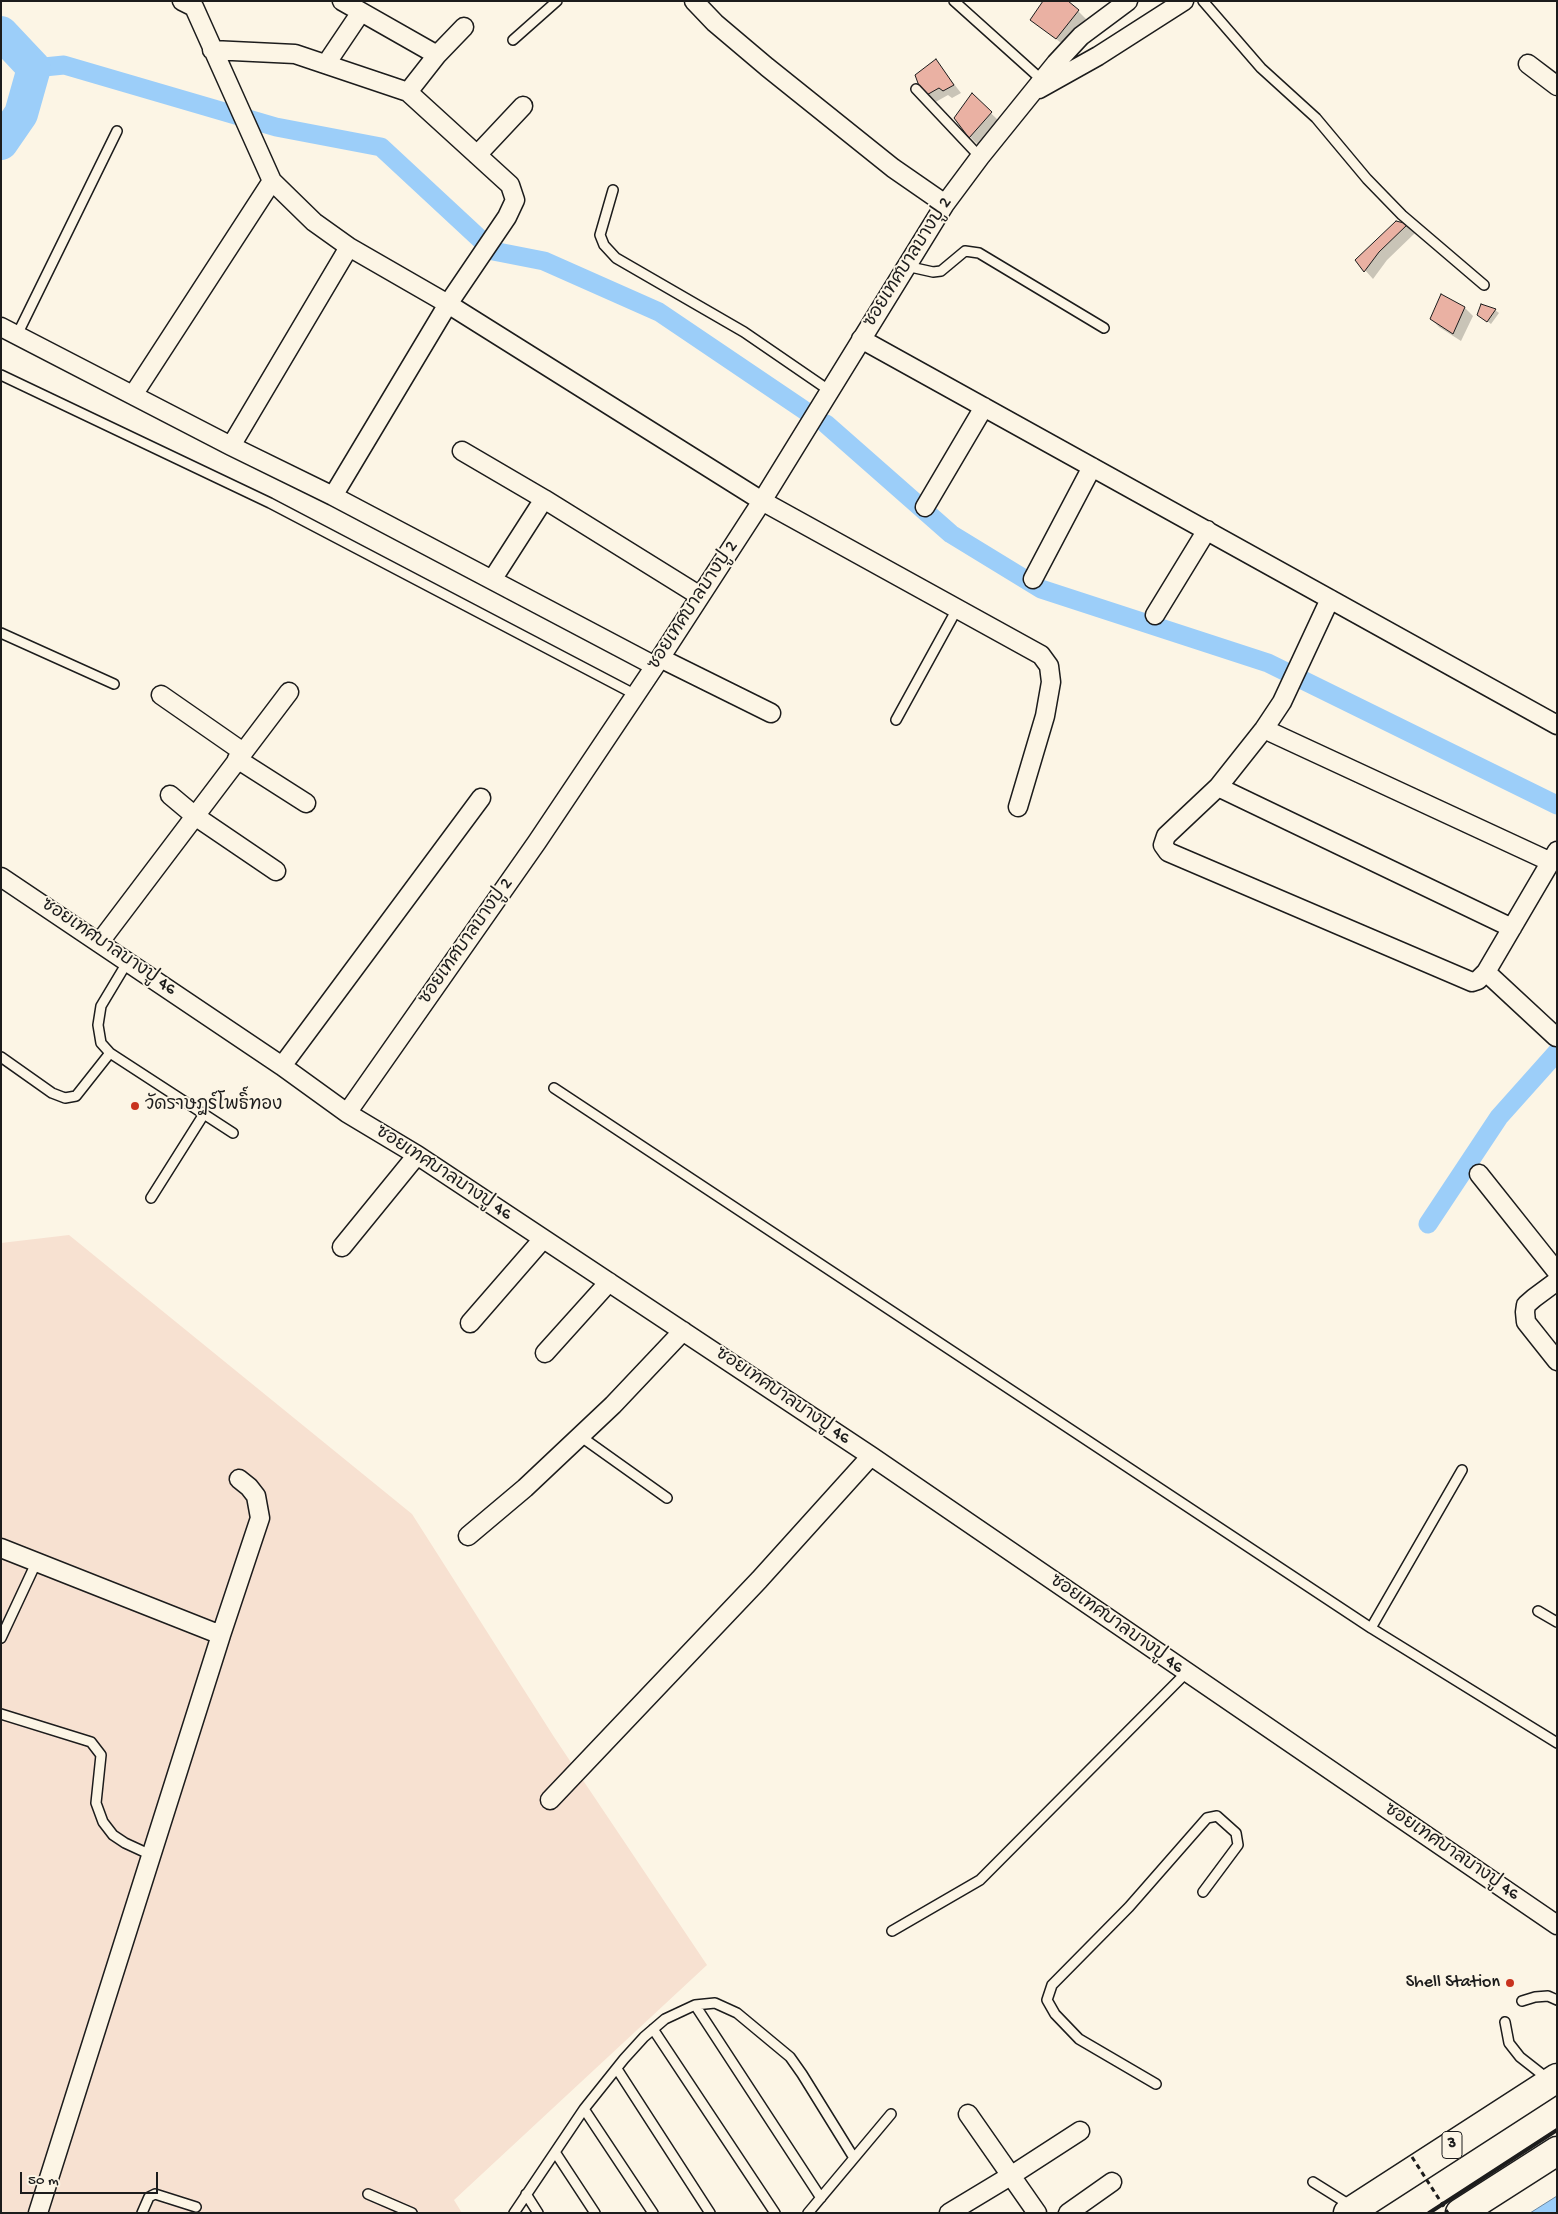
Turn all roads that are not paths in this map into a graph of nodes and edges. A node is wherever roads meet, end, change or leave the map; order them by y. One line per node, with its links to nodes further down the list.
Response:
1 (342, 1): 9 (street)
2 (557, 1): 11 (lane)
3 (694, 1): 26 (street)
4 (954, 1): 16 (lane)
5 (1128, 1): 16 (street, ซอยเทศบาลบางปู 2)
6 (1184, 1): 16 (street, ซอยเทศบาลบางปู 2)
7 (1203, 1): 29 (lane)
8 (190, 3): 12 (street)
9 (361, 12): 13 (street); 14 (street)
10 (464, 27): 13 (street)
11 (514, 40)
12 (212, 50): 14 (street); 24 (street)
13 (437, 55): 19 (street)
14 (326, 64): 19 (street)
15 (1528, 64): 17 (street)
16 (1040, 86): 23 (street, ซอยเทศบาลบางปู 2)
17 (1557, 86)
18 (916, 89): 23 (lane)
19 (408, 92): 22 (street)
20 (522, 106): 22 (street)
21 (117, 131): 32 (lane)
22 (477, 155): 30 (street)
23 (980, 157): 26 (street, ซอยเทศบาลบางปู 2)
24 (272, 181): 27 (street); 36 (street)
25 (613, 190): 35 (lane)
26 (945, 204): 28 (street, ซอยเทศบาลบางปู 2)
27 (349, 247): 30 (street); 38 (street)
28 (906, 266): 31 (lane); 33 (street, ซอยเทศบาลบางปู 2)
29 (1484, 285)
30 (448, 304): 41 (street); 43 (street)
31 (1104, 328)
32 (9, 331): 36 (street)
33 (861, 339): 35 (street, ซอยเทศบาลบางปู 2); 37 (street)
34 (1, 374): 56 (lane)
35 (830, 391): 43 (street, ซอยเทศบาลบางปู 2)
36 (133, 395): 38 (street)
37 (984, 407): 40 (street); 44 (street)
38 (231, 446): 41 (street)
39 (462, 451): 42 (street)
40 (1092, 467): 45 (street); 46 (street)
41 (333, 496): 47 (street)
42 (544, 499): 47 (street); 48 (street)
43 (762, 501): 48 (street, ซอยเทศบาลบางปู 2); 50 (street)
44 (925, 507)
45 (1207, 530): 49 (street); 51 (street)
46 (1033, 579)
47 (492, 580): 53 (street)
48 (700, 596): 53 (street, ซอยเทศบาลบางปู 2)
49 (1330, 598): 60 (street); 61 (street)
50 (957, 609): 59 (lane); 67 (street)
51 (1154, 615)
52 (1, 633): 54 (lane)
53 (658, 662): 56 (street, ซอยเทศบาลบางปู 2); 58 (street)
54 (114, 684)
55 (289, 692): 62 (street)
56 (636, 694): 82 (street, ซอยเทศบาลบางปู 2)
57 (161, 696): 62 (street)
58 (771, 713)
59 (896, 720)
60 (1557, 725)
61 (1264, 728): 63 (street); 69 (street)
62 (240, 756): 66 (street); 68 (street)
63 (1218, 787): 72 (street); 75 (street)
64 (170, 795): 68 (street)
65 (481, 798): 79 (street)
66 (306, 802)
67 (1018, 808)
68 (195, 816): 70 (street); 73 (street)
69 (1552, 866): 72 (street)
70 (276, 871)
71 (1, 877): 73 (street, ซอยเทศบาลบางปู 46)
72 (1512, 928): 75 (street)
73 (99, 943): 74 (street, ซอยเทศบาลบางปู 46)
74 (128, 961): 77 (lane); 79 (street, ซอยเทศบาลบางปู 46)
75 (1486, 972): 76 (street)
76 (1556, 1037)
77 (110, 1054): 78 (lane); 81 (lane)
78 (1, 1057)
79 (282, 1066): 82 (street, ซอยเทศบาลบางปู 46)
80 (554, 1088): 106 (lane)
81 (204, 1114): 83 (lane); 86 (lane)
82 (347, 1114): 84 (street, ซอยเทศบาลบางปู 46)
83 (232, 1132)
84 (417, 1155): 87 (street, ซอยเทศบาลบางปู 46); 88 (street)
85 (1479, 1174): 89 (street)
86 (151, 1198)
87 (543, 1239): 91 (street, ซอยเทศบาลบางปู 46); 92 (street)
88 (342, 1247)
89 (1557, 1272)
90 (1557, 1281): 95 (street)
91 (609, 1282): 93 (street, ซอยเทศบาลบางปู 46); 94 (street)
92 (470, 1324)
93 (683, 1331): 96 (street); 97 (street, ซอยเทศบาลบางปู 46)
94 (545, 1353)
95 (1557, 1361)
96 (580, 1436): 100 (lane); 101 (street)
97 (871, 1456): 109 (street, ซอยเทศบาลบางปู 46); 112 (street)
98 (1462, 1470): 106 (lane)
99 (239, 1479): 107 (street)
100 (667, 1498)
101 (468, 1536)
102 (1, 1548): 103 (street)
103 (37, 1561): 107 (street); 108 (lane)
104 (1538, 1611): 105 (lane)
105 (1557, 1622)
106 (1371, 1628): 111 (lane)
107 (221, 1635): 113 (street)
108 (1, 1638)
109 (1186, 1673): 115 (street, ซอยเทศบาลบางปู 46); 116 (lane)
110 (1, 1714): 113 (lane)
111 (1557, 1743)
112 (550, 1800)
113 (151, 1855): 140 (street)
114 (1203, 1892): 124 (lane)
115 (1557, 1925)
116 (892, 1931)
117 (1557, 2000): 118 (lane)
118 (1522, 2001)
119 (695, 2005): 121 (lane); 131 (lane); 137 (lane)
120 (1505, 2022): 123 (lane)
121 (653, 2029): 122 (lane); 148 (lane)
122 (617, 2069): 125 (lane); 147 (lane)
123 (1554, 2080): 139 (highway, 3)
124 (1156, 2084)
125 (584, 2109): 130 (lane); 146 (lane)
126 (891, 2114): 131 (lane)
127 (968, 2114): 132 (street)
128 (1080, 2130): 132 (street)
129 (1557, 2151): 153 (highway)
130 (554, 2152): 136 (lane); 145 (lane)
131 (854, 2158): 137 (lane)
132 (1012, 2175): 150 (street); 151 (street)
133 (1112, 2182): 152 (street)
134 (1313, 2182): 139 (lane)
135 (368, 2194): 142 (lane)
136 (526, 2194): 143 (lane); 144 (lane)
137 (821, 2198): 149 (lane)
138 (196, 2207): 141 (lane)
139 (1351, 2210)
140 (38, 2213)
141 (142, 2213)
142 (412, 2213)
143 (514, 2213)
144 (538, 2213)
145 (595, 2213)
146 (653, 2213)
147 (710, 2213)
148 (775, 2213)
149 (808, 2213)
150 (949, 2213)
151 (1037, 2213)
152 (1068, 2213)
153 (1460, 2213)

